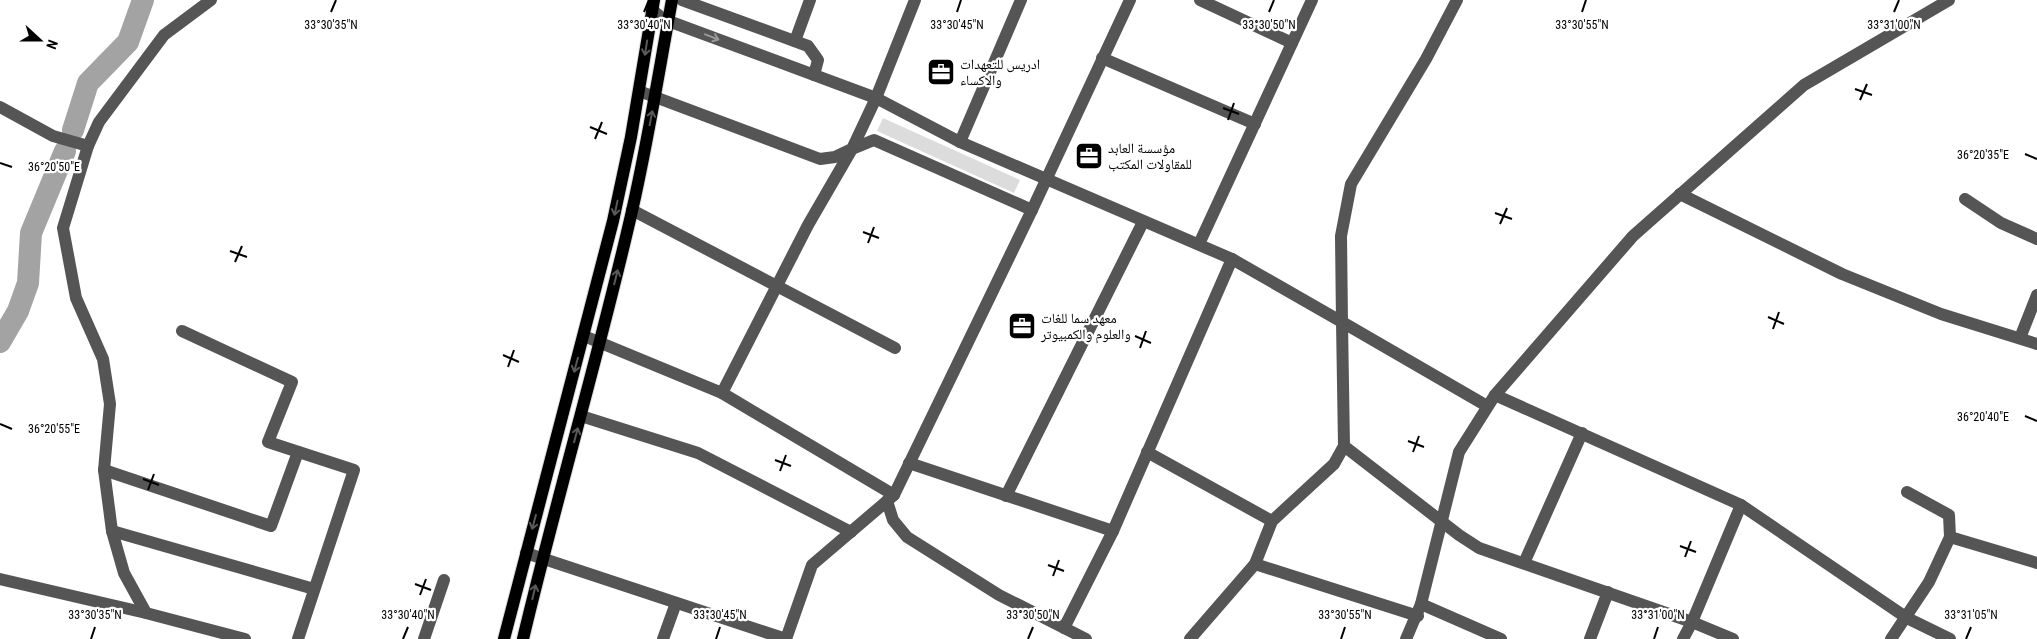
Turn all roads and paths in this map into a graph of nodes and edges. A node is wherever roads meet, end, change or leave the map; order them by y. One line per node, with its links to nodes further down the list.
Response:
1 (211, 0): 24 (street)
2 (672, 0): 13 (main road)
3 (682, 0): 14 (street)
4 (810, 0): 14 (street)
5 (915, 0): 20 (street)
6 (1021, 0): 23 (street)
7 (1130, 0): 16 (street)
8 (1200, 0): 15 (street)
9 (1312, 0): 15 (street)
10 (1457, 0): 37 (street)
11 (1949, 0): 27 (street)
12 (653, 5): 13 (street); 18 (main road, one-way to 18)
13 (668, 20): 17 (street, one-way to 17); 19 (main road)
14 (795, 41): 17 (street)
15 (1292, 43): 22 (street)
16 (1102, 58): 22 (street); 26 (street)
17 (814, 75): 20 (street)
18 (639, 91): 19 (street); 39 (main road, one-way to 39)
19 (655, 97): 25 (street); 29 (main road, one-way to 19)
20 (876, 98): 23 (street); 25 (street)
21 (0, 107): 24 (street)
22 (1255, 124): 33 (street)
23 (960, 142): 26 (street)
24 (88, 146): 53 (street)
25 (852, 149): 30 (street); 35 (street)
26 (1046, 180): 30 (street); 31 (street)
27 (1680, 194): 40 (street); 45 (street)
28 (1966, 199): 32 (street)
29 (632, 210): 35 (street); 41 (main road, one-way to 29)
30 (1032, 210): 52 (street)
31 (1143, 222): 33 (street); 55 (street)
32 (2037, 239)
33 (1199, 244): 34 (street)
34 (1232, 259): 37 (street); 51 (street)
35 (777, 286): 43 (street); 44 (street)
36 (2037, 295): 40 (street)
37 (1342, 322): 46 (street); 49 (street)
38 (182, 331): 50 (street)
39 (584, 336): 41 (street); 64 (main road, one-way to 64)
40 (2020, 338): 42 (street)
41 (600, 342): 44 (street); 47 (main road)
42 (2037, 344)
43 (895, 348)
44 (722, 393): 56 (street)
45 (1495, 394): 46 (street); 48 (street)
46 (1487, 406): 59 (street)
47 (581, 416): 62 (street); 65 (main road, one-way to 47)
48 (1582, 433): 57 (street); 66 (street)
49 (1344, 446): 58 (street); 59 (street)
50 (298, 452): 53 (street); 71 (street)
51 (1147, 452): 58 (street); 61 (street)
52 (909, 463): 55 (street); 56 (street)
53 (104, 470): 60 (street)
54 (1907, 492): 63 (street)
55 (1006, 496): 61 (street)
56 (890, 498): 62 (street); 78 (street)
57 (1741, 505): 76 (street); 77 (street)
58 (1272, 521): 68 (street)
59 (1443, 521): 66 (street); 74 (street)
60 (112, 531): 71 (street); 75 (street)
61 (1113, 531): 78 (street)
62 (851, 532): 87 (street)
63 (1950, 537): 67 (street); 76 (street)
64 (526, 554): 65 (street); 84 (main road)
65 (542, 559): 73 (street); 85 (main road, one-way to 65)
66 (1524, 563): 72 (street)
67 (2037, 563)
68 (1255, 564): 74 (street); 89 (street)
69 (0, 579): 75 (street)
70 (444, 580): 83 (street)
71 (314, 589): 82 (street)
72 (1608, 592): 77 (street); 80 (street)
73 (676, 603): 86 (street); 87 (street)
74 (1419, 610): 90 (street); 91 (street)
75 (146, 612): 79 (street)
76 (1906, 618): 94 (street); 95 (street)
77 (1692, 622): 92 (street); 93 (street)
78 (1064, 628): 88 (street)
79 (207, 634): 81 (street)
80 (1595, 638)
81 (245, 639)
82 (298, 639)
83 (424, 639)
84 (504, 639)
85 (523, 639)
86 (663, 639)
87 (786, 639)
88 (1086, 639)
89 (1190, 639)
90 (1406, 639)
91 (1501, 639)
92 (1684, 639)
93 (1733, 639)
94 (1891, 639)
95 (1950, 639)

